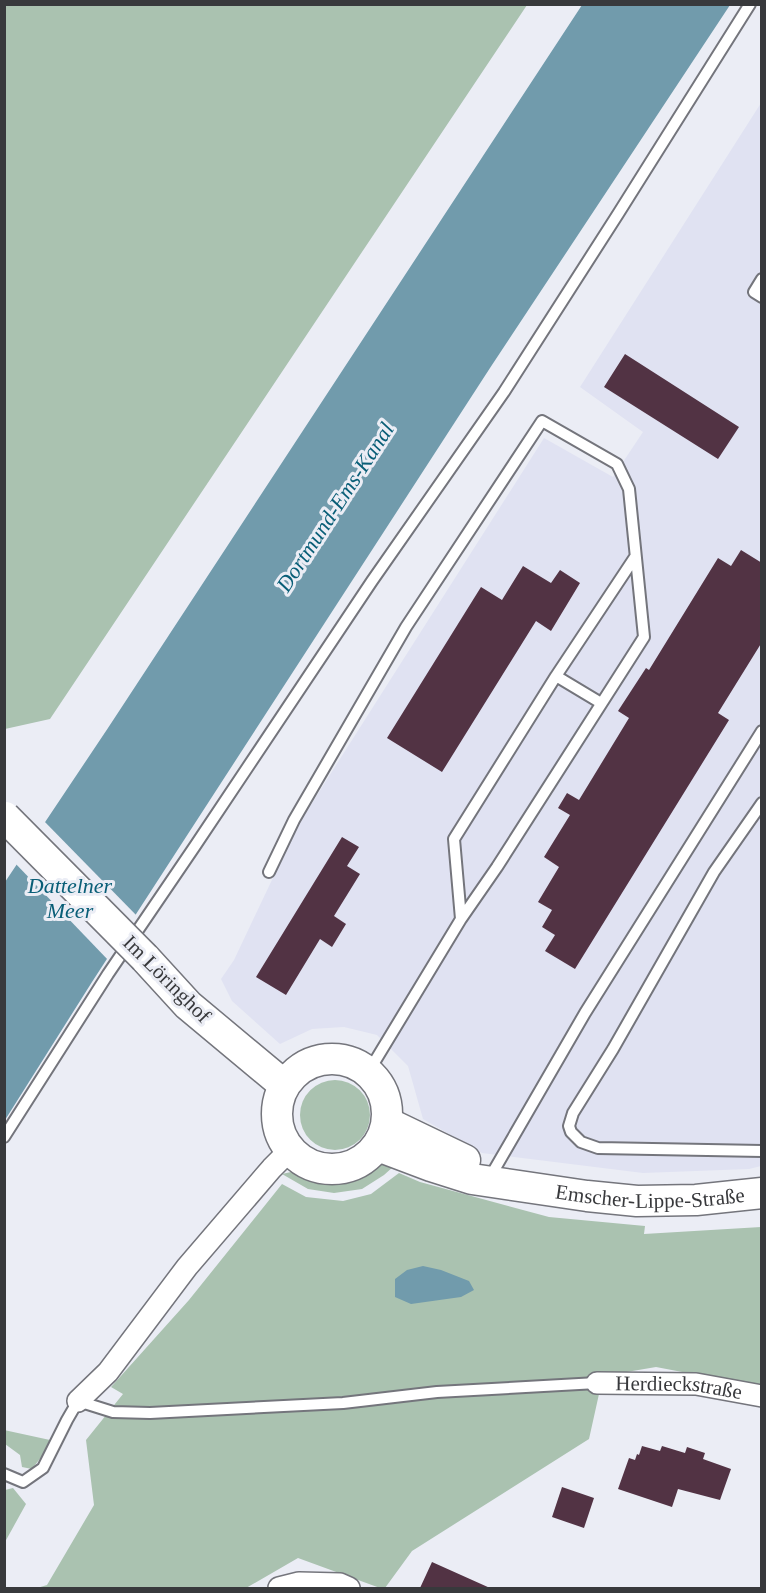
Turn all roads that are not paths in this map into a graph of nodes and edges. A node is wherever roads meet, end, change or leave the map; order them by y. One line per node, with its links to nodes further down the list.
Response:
1 (750, 4): 15 (lane)
2 (762, 279): 3 (lane)
3 (762, 297)
4 (635, 557): 5 (lane); 6 (lane); 10 (lane)
5 (556, 676): 6 (lane); 11 (lane)
6 (601, 703): 11 (lane)
7 (762, 731): 18 (lane)
8 (762, 802): 17 (lane)
9 (5, 817): 13 (street, Im Löringhof, bridge)
10 (269, 872)
11 (461, 919): 12 (lane)
12 (369, 1071): 13 (street); 14 (street)
13 (284, 1085): 16 (street)
14 (383, 1134): 16 (street); 18 (street, Emscher-Lippe-Straße); 19 (street, Emscher-Lippe-Straße)
15 (4, 1137)
16 (290, 1150): 23 (street)
17 (762, 1151)
18 (493, 1172): 19 (street, Emscher-Lippe-Straße)
19 (538, 1189): 20 (street, Emscher-Lippe-Straße)
20 (762, 1193)
21 (597, 1383): 22 (street, Herdieckstraße); 23 (lane)
22 (762, 1396)
23 (78, 1401): 24 (lane)
24 (4, 1474)
25 (289, 1586): 26 (street)
26 (349, 1588)

